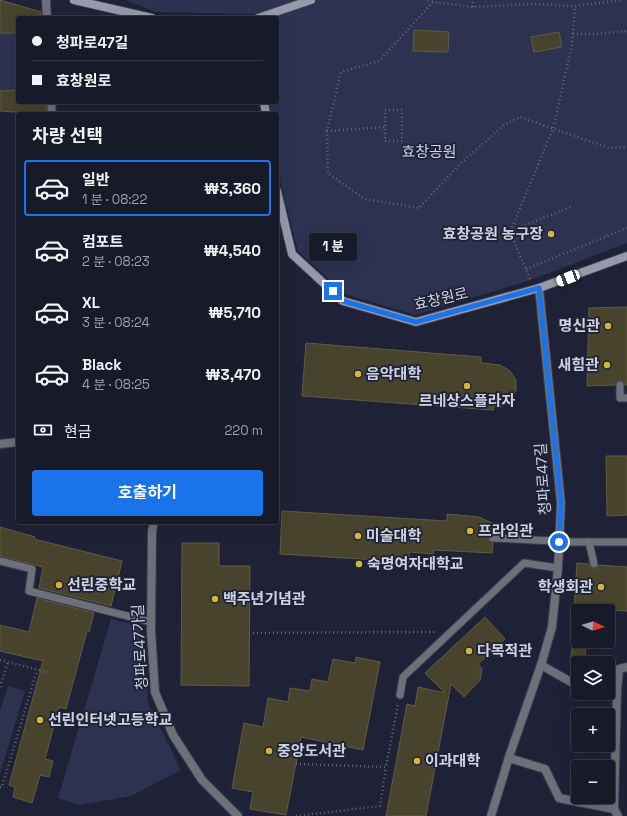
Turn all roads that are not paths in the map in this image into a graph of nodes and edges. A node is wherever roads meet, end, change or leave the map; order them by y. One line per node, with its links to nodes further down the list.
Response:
1 (46, 0): 4 (street)
2 (74, 0): 5 (street)
3 (311, 0): 6 (street)
4 (47, 16)
5 (143, 16)
6 (264, 16)
7 (279, 199): 9 (street, 효창원로)
8 (627, 256): 9 (street, 효창원로)
9 (539, 288): 20 (street, 청파로47길)
10 (620, 385): 11 (lane)
11 (627, 398)
12 (16, 442): 13 (street)
13 (0, 444)
14 (154, 524): 21 (street, 청파로47가길)
15 (493, 538): 16 (lane)
16 (589, 542): 17 (lane); 19 (lane)
17 (627, 542)
18 (0, 561): 21 (lane)
19 (594, 564)
20 (558, 568): 22 (street, 청파로47길); 26 (lane)
21 (151, 622): 29 (street, 청파로47가길)
22 (541, 665): 24 (street); 27 (street, 청파로47길)
23 (627, 667): 25 (street)
24 (571, 682)
25 (617, 691): 28 (street)
26 (400, 695)
27 (510, 758): 28 (street); 30 (street, 청파로47길)
28 (616, 812)
29 (238, 816)
30 (491, 816)

